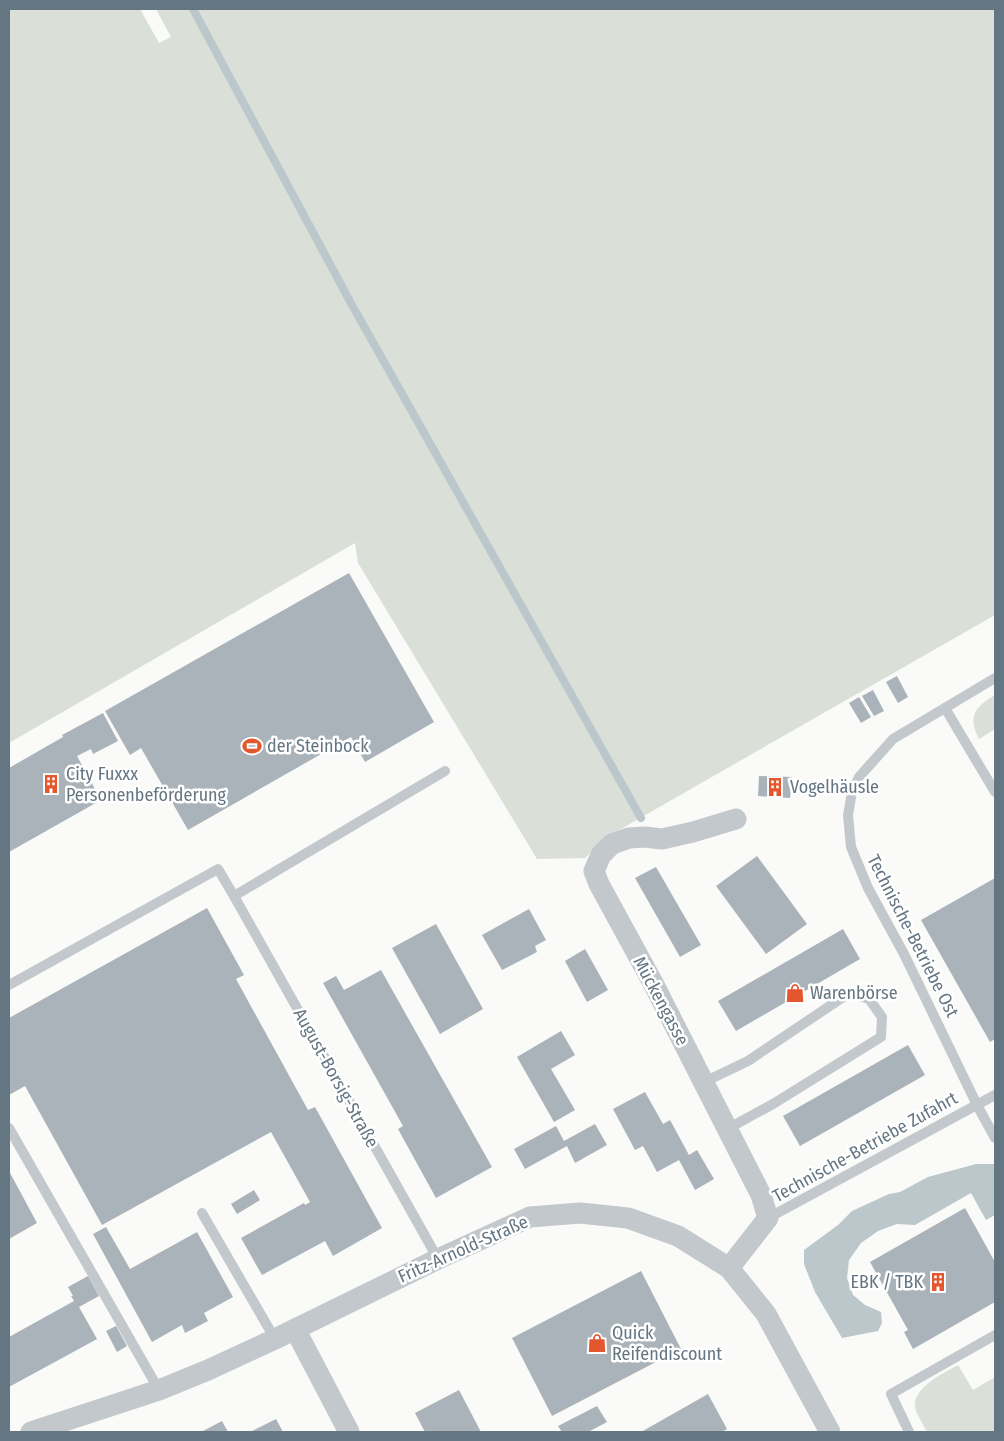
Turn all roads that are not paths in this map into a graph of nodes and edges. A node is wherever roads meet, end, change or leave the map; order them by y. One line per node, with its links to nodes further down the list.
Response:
1 (995, 678): 2 (lane)
2 (945, 708): 4 (lane); 10 (lane, Technische-Betriebe Ost)
3 (445, 771): 6 (lane)
4 (995, 792)
5 (736, 820): 8 (street, Mückengasse)
6 (234, 896): 7 (lane, August-Borsig-Straße); 16 (lane, August-Borsig-Straße)
7 (9, 985)
8 (704, 1082): 12 (street, Mückengasse); 12 (lane)
9 (995, 1095): 10 (lane)
10 (977, 1104): 13 (lane, Technische-Betriebe Ost); 15 (lane, Technische-Betriebe Zufahrt)
11 (9, 1128): 21 (lane)
12 (727, 1129): 15 (street, Mückengasse)
13 (995, 1138)
14 (202, 1213): 20 (lane)
15 (768, 1218): 17 (street)
16 (438, 1259): 17 (street, Fritz-Arnold-Straße); 18 (street, Fritz-Arnold-Straße)
17 (729, 1268): 24 (street, Fritz-Arnold-Straße)
18 (296, 1329): 20 (street, Fritz-Arnold-Straße); 23 (street)
19 (995, 1335): 25 (lane)
20 (275, 1339): 21 (street, Fritz-Arnold-Straße)
21 (158, 1390): 22 (street, Fritz-Arnold-Straße)
22 (31, 1432)
23 (349, 1432)
24 (830, 1432)
25 (908, 1432)

